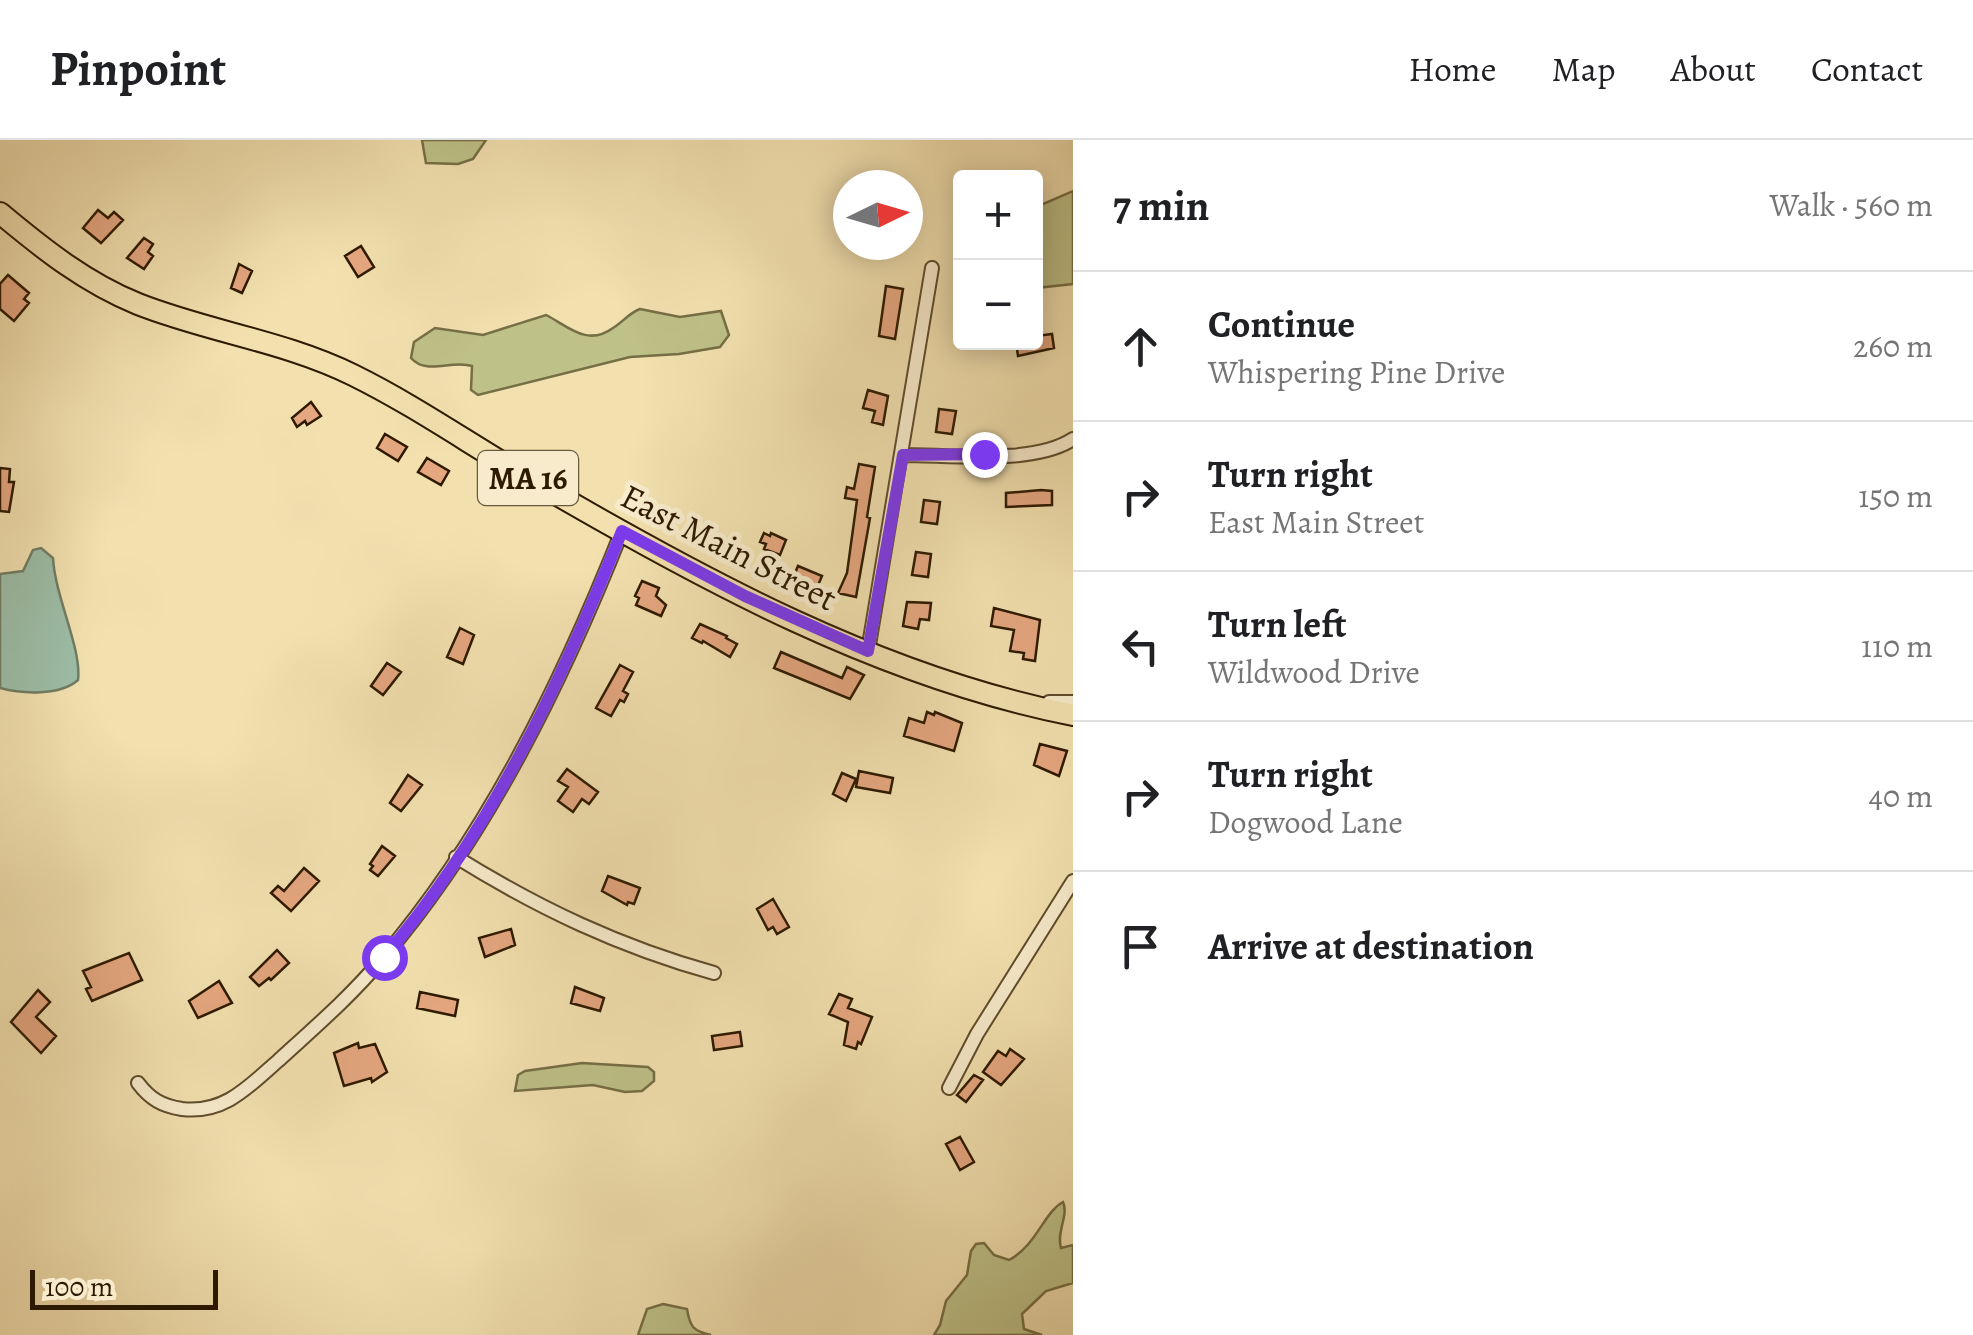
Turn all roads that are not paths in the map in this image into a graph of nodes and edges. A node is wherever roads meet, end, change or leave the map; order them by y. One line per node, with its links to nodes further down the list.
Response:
1 (0, 213): 5 (main road, East Main Street / MA 16)
2 (932, 268): 4 (street)
3 (1073, 439): 4 (street)
4 (903, 455): 6 (street)
5 (622, 531): 6 (main road, East Main Street / MA 16); 10 (street)
6 (868, 651): 8 (main road, East Main Street / MA 16)
7 (1073, 702): 8 (street)
8 (1016, 703): 9 (main road, East Main Street / MA 16)
9 (1073, 714)
10 (456, 856): 12 (street); 13 (street)
11 (1073, 882): 14 (street)
12 (714, 973)
13 (138, 1083)
14 (949, 1088)

